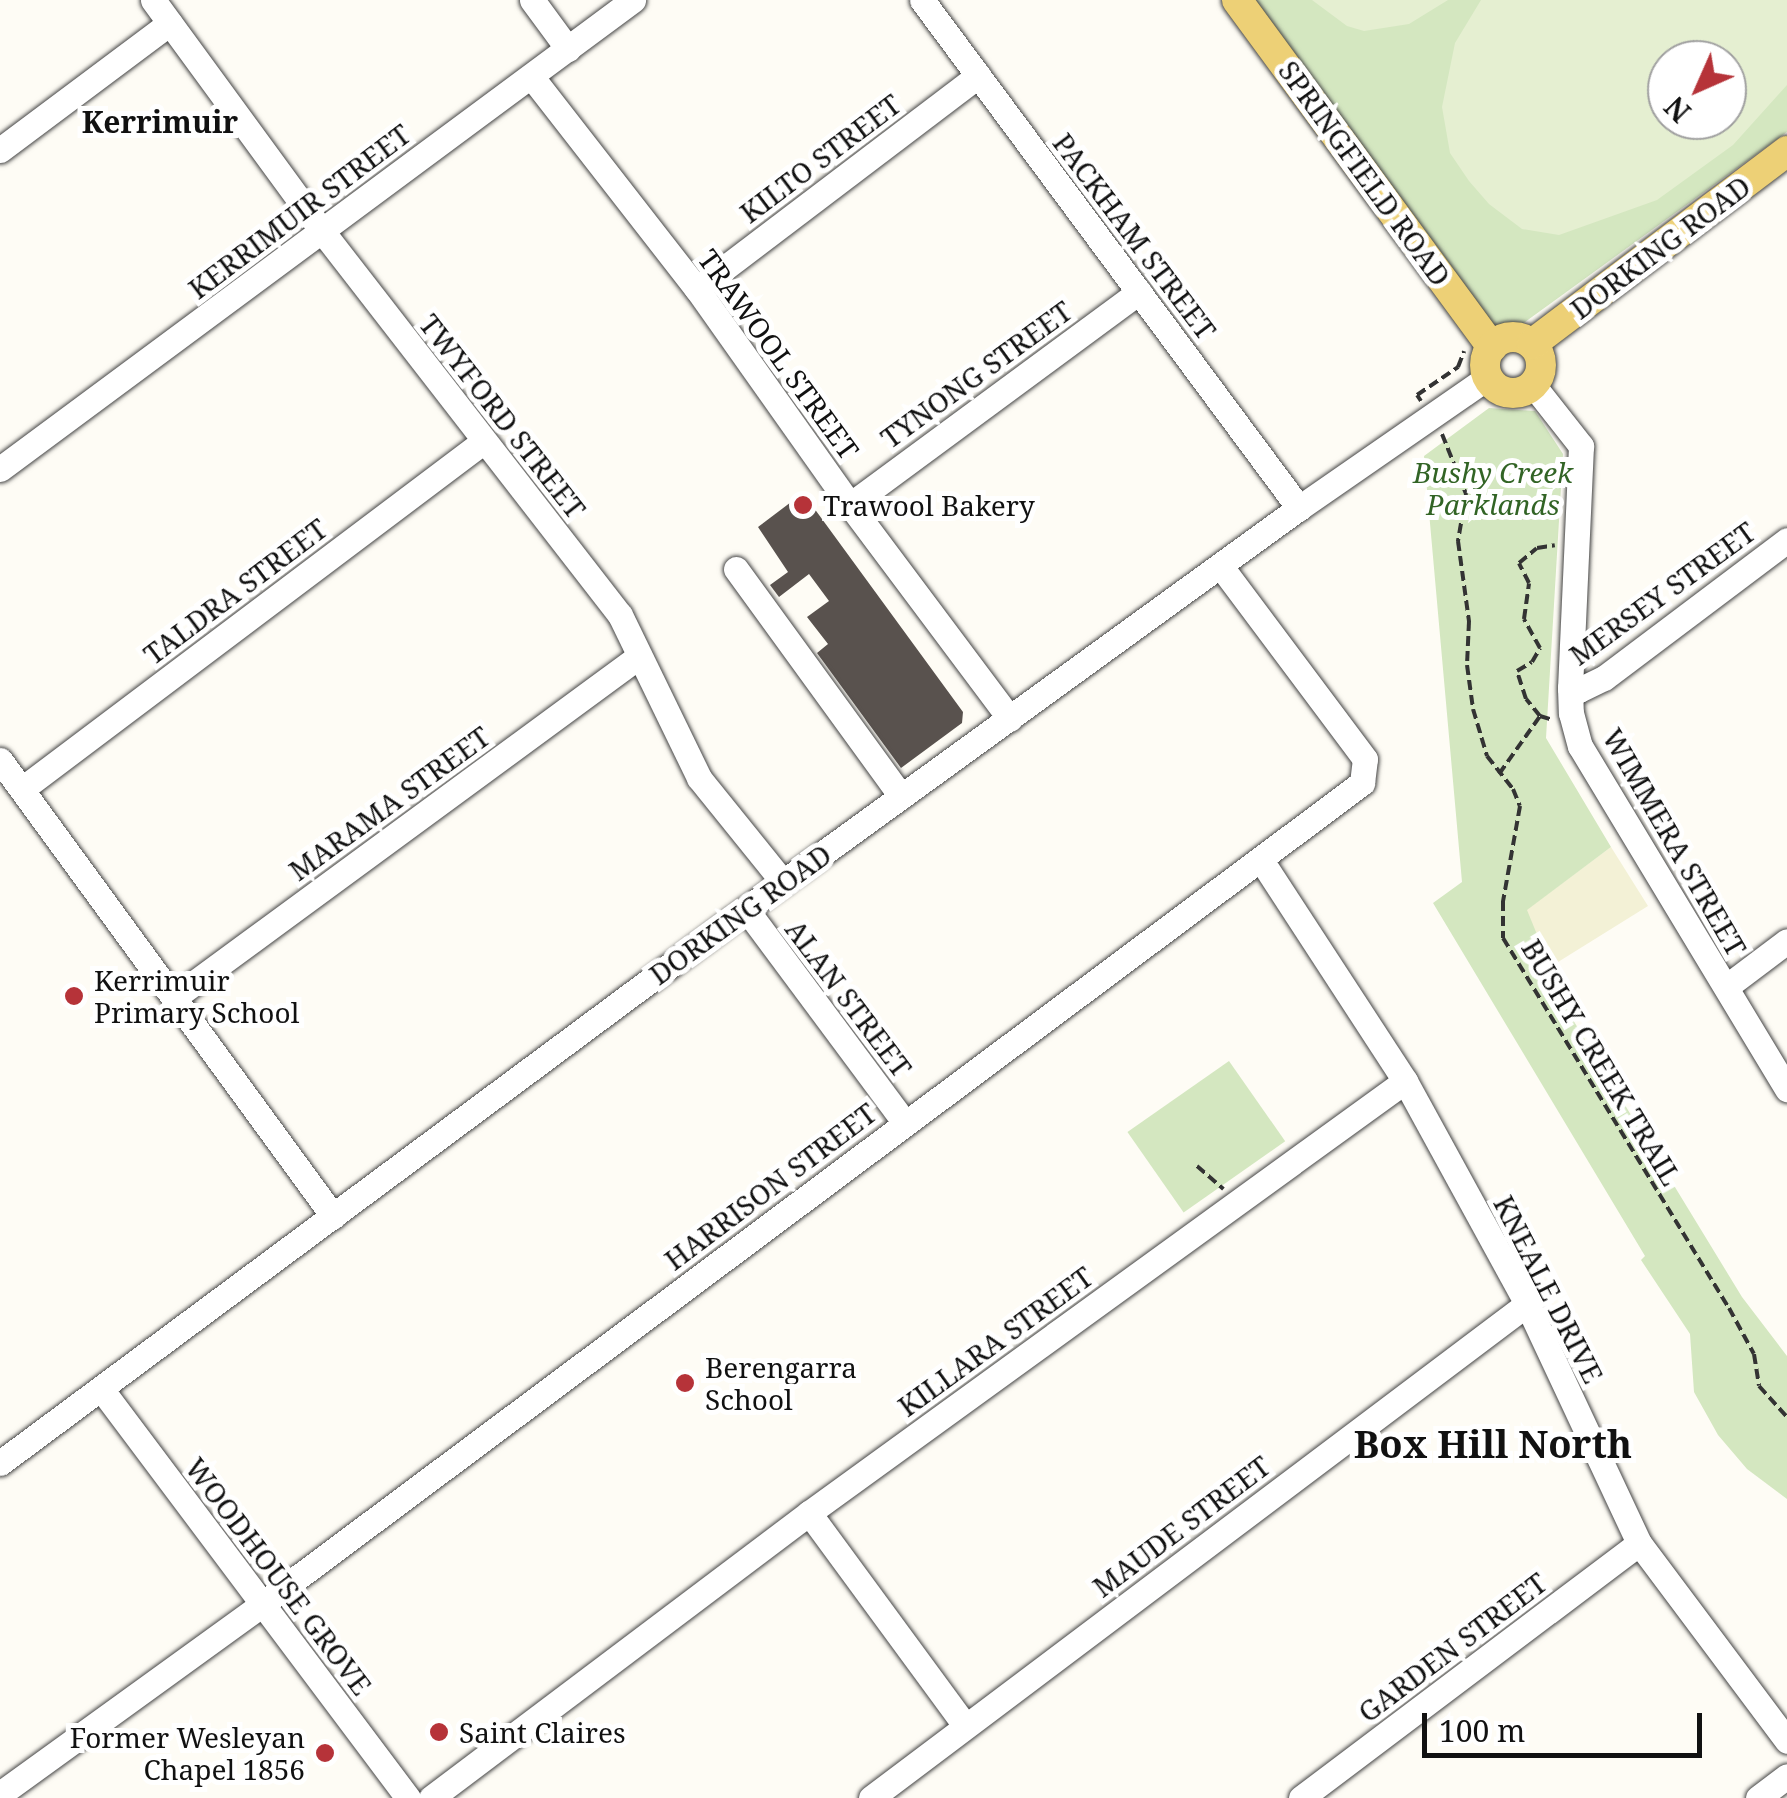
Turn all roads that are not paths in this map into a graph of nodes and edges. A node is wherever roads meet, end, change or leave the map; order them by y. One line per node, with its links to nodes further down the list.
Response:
1 (153, 0): 6 (street, TWYFORD STREET)
2 (532, 0): 7 (street)
3 (633, 0): 7 (street, KERRIMUIR STREET)
4 (922, 0): 9 (street, PACKHAM STREET)
5 (1238, 0): 16 (main road, SPRINGFIELD ROAD)
6 (170, 24): 10 (street); 12 (street, TWYFORD STREET)
7 (568, 48): 8 (street, KERRIMUIR STREET)
8 (531, 76): 12 (street, KERRIMUIR STREET); 13 (street, TRAWOOL STREET)
9 (978, 76): 13 (street, KILTO STREET); 14 (street, PACKHAM STREET)
10 (0, 150)
11 (1787, 151): 15 (main road, DORKING ROAD)
12 (322, 231): 18 (street, TWYFORD STREET); 19 (street, KERRIMUIR STREET)
13 (697, 289): 20 (street, TRAWOOL STREET)
14 (1139, 292): 20 (street, TYNONG STREET); 21 (street, PACKHAM STREET)
15 (1532, 344): 16 (main road); 17 (main road)
16 (1481, 357): 17 (main road); 21 (street, DORKING ROAD)
17 (1534, 385): 26 (street, WIMMERA STREET)
18 (484, 441): 25 (street, TWYFORD STREET); 29 (street, TALDRA STREET)
19 (0, 469)
20 (850, 505): 27 (street, TRAWOOL STREET)
21 (1299, 508): 23 (street, DORKING ROAD)
22 (1787, 540): 26 (street, MERSEY STREET)
23 (1220, 565): 27 (street, DORKING ROAD); 31 (street, HARRISON STREET)
24 (736, 569): 30 (street)
25 (638, 657): 32 (street, TWYFORD STREET); 36 (street, MARAMA STREET)
26 (1571, 701): 35 (street, WIMMERA STREET)
27 (1010, 718): 30 (street, DORKING ROAD)
28 (0, 760): 29 (street)
29 (22, 789): 36 (street)
30 (901, 796): 32 (street, DORKING ROAD)
31 (1261, 860): 37 (street, KNEALE DRIVE); 39 (street, HARRISON STREET)
32 (783, 882): 33 (street, DORKING ROAD)
33 (746, 909): 39 (street, ALAN STREET); 40 (street, DORKING ROAD)
34 (1787, 941): 35 (street)
35 (1726, 987): 38 (street, WIMMERA STREET)
36 (176, 997): 40 (street)
37 (1405, 1081): 41 (street, KNEALE DRIVE); 44 (street, KILLARA STREET)
38 (1787, 1089)
39 (904, 1123): 46 (street, HARRISON STREET)
40 (333, 1216): 42 (street, DORKING ROAD)
41 (1527, 1304): 45 (street, KNEALE DRIVE); 47 (street, MAUDE STREET)
42 (102, 1390): 43 (street, DORKING ROAD); 46 (street, WOODHOUSE GROVE)
43 (0, 1463)
44 (809, 1512): 47 (street); 52 (street, KILLARA STREET)
45 (1640, 1544): 48 (street, KNEALE DRIVE); 54 (street, GARDEN STREET)
46 (262, 1604): 50 (street, HARRISON STREET); 51 (street, WOODHOUSE GROVE)
47 (965, 1726): 53 (street, MAUDE STREET)
48 (1787, 1742)
49 (1787, 1776): 55 (street)
50 (0, 1794)
51 (408, 1798)
52 (431, 1798)
53 (871, 1798)
54 (1301, 1798)
55 (1758, 1798)

